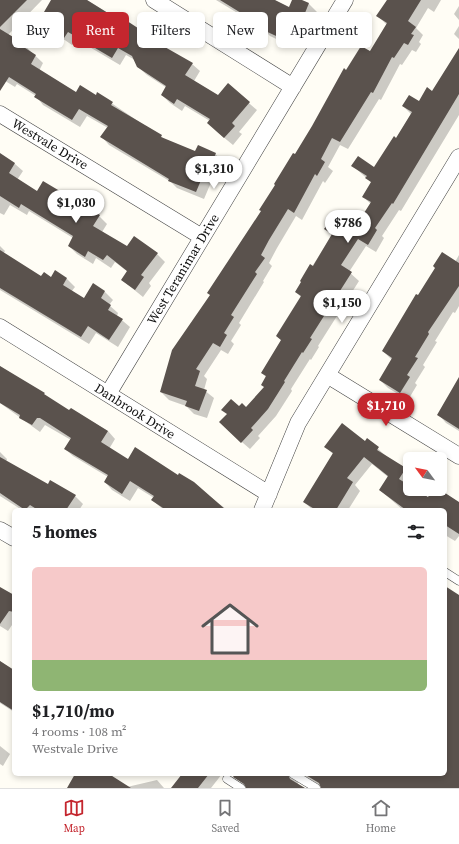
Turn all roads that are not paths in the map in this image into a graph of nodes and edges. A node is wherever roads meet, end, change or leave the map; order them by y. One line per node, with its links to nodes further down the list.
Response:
1 (154, 0): 3 (street)
2 (345, 0): 3 (street, West Teranimar Drive)
3 (293, 87): 6 (street, West Teranimar Drive)
4 (0, 114): 6 (street, Westvale Drive)
5 (459, 157): 8 (street)
6 (202, 237): 9 (street, West Teranimar Drive)
7 (0, 327): 9 (street, Danbrook Drive)
8 (327, 375): 10 (street); 11 (street)
9 (108, 394): 11 (street, Danbrook Drive)
10 (459, 456)
11 (269, 494): 12 (street)
12 (263, 508)
13 (0, 530): 14 (street)
14 (12, 537)
15 (447, 573): 16 (lane)
16 (459, 581)
17 (296, 776): 20 (lane)
18 (227, 779): 19 (lane)
19 (241, 788)
20 (316, 788)

